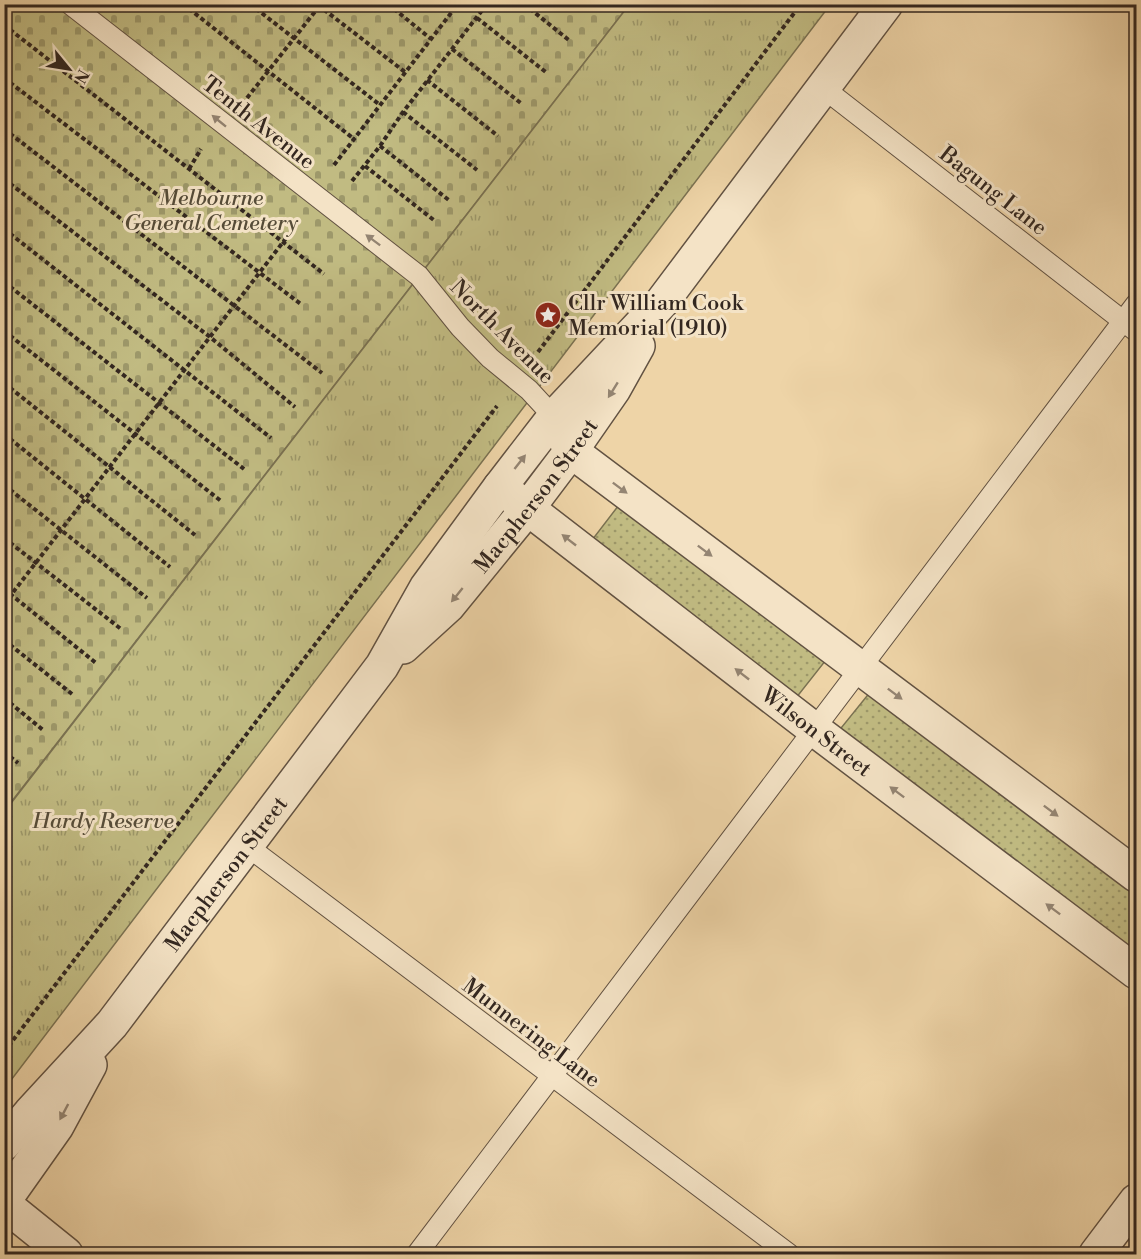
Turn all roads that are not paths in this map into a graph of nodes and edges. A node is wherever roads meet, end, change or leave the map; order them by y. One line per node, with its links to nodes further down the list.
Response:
1 (70, 4): 4 (lane, Tenth Avenue, one-way to 1)
2 (886, 4): 3 (street, Macpherson Street)
3 (822, 87): 5 (street, Macpherson Street); 7 (lane, Bagung Lane)
4 (419, 276): 8 (lane, North Avenue)
5 (662, 302): 8 (street, Macpherson Street); 9 (street, Macpherson Street, one-way to 9)
6 (1137, 304): 7 (lane)
7 (1130, 326): 13 (lane)
8 (554, 417): 9 (street); 10 (street, Macpherson Street, one-way to 8)
9 (571, 451): 11 (street, Macpherson Street); 13 (street, one-way to 13)
10 (500, 487): 11 (street, Wilson Street); 12 (street, Macpherson Street)
11 (528, 508): 12 (street, Macpherson Street, one-way to 12); 14 (street, Wilson Street, one-way to 11)
12 (382, 666): 15 (street, Macpherson Street)
13 (862, 669): 14 (lane); 16 (street, one-way to 16)
14 (815, 730): 17 (street, Wilson Street, one-way to 14); 19 (lane)
15 (247, 846): 18 (street, Macpherson Street); 19 (lane, Munnering Lane)
16 (1137, 875)
17 (1137, 972)
18 (112, 1024): 20 (street, Macpherson Street); 22 (street, Macpherson Street, one-way to 22)
19 (553, 1077): 24 (lane); 25 (lane, Munnering Lane)
20 (4, 1144)
21 (1137, 1201): 26 (street)
22 (4, 1203): 23 (street)
23 (66, 1254)
24 (417, 1254)
25 (789, 1254)
26 (1096, 1254)

